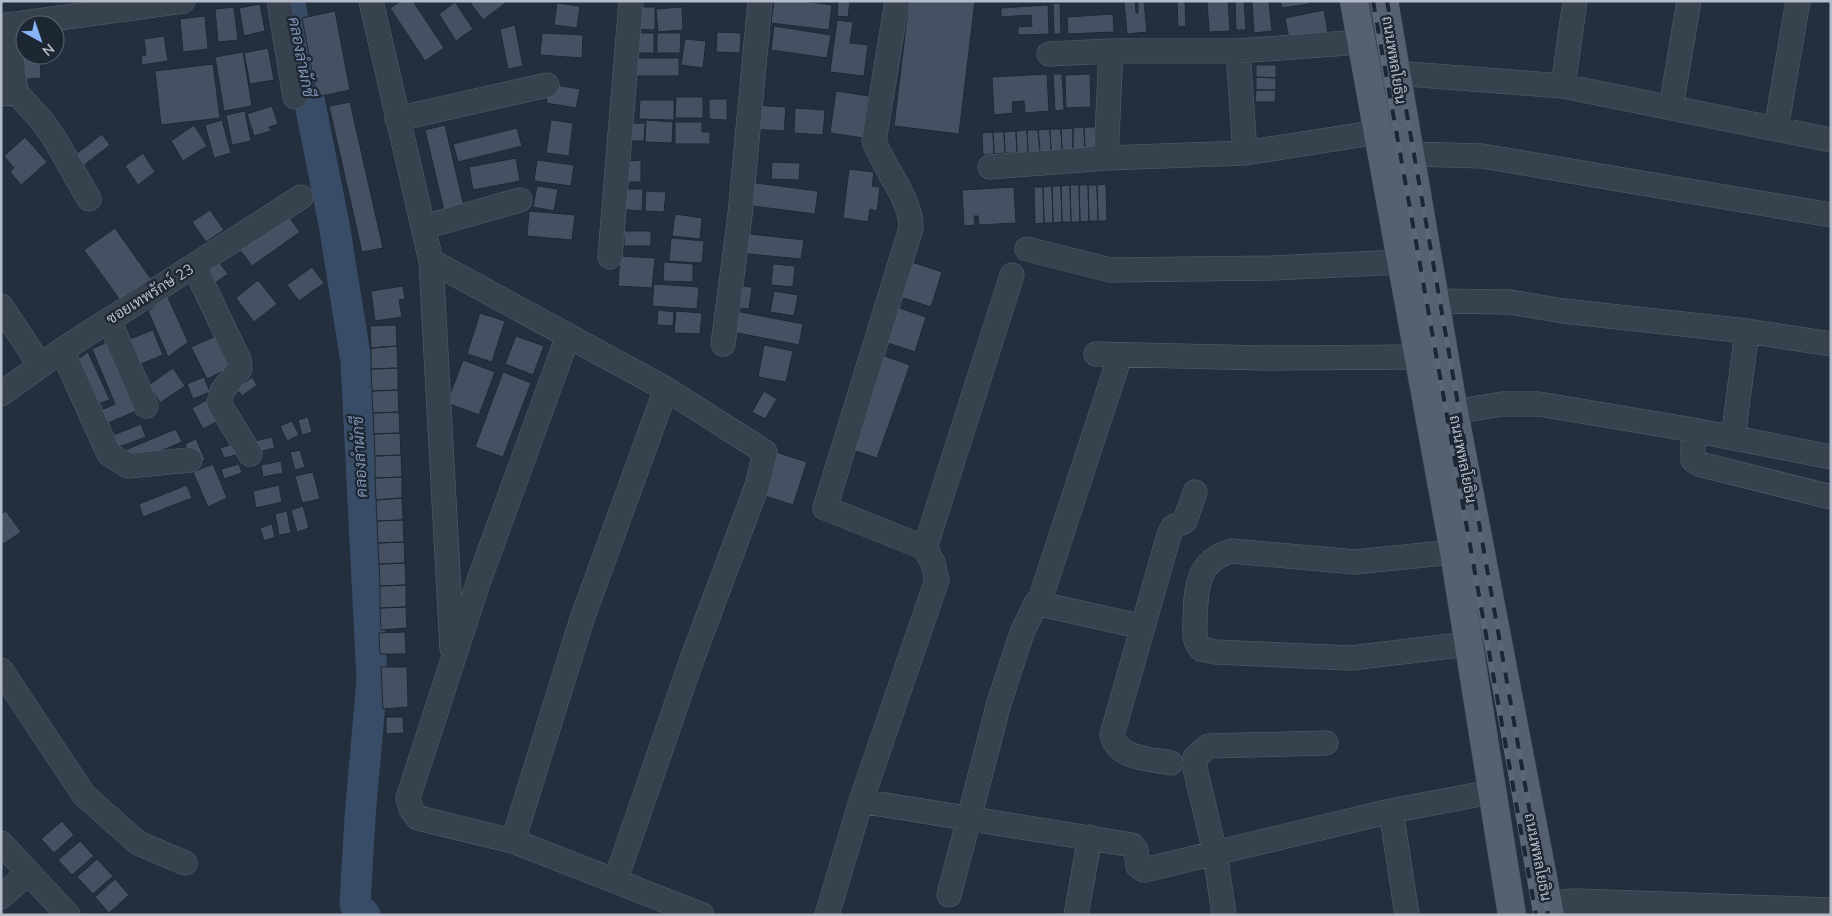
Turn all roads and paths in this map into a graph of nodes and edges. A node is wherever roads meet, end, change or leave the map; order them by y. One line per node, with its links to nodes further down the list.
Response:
1 (184, 1): 12 (street)
2 (279, 1): 21 (street)
3 (371, 1): 23 (street)
4 (631, 1): 37 (street)
5 (760, 1): 47 (street)
6 (897, 1): 65 (street)
7 (1354, 1): 13 (main road, ถนนพหลโยธิน)
8 (1384, 1): 17 (main road, ถนนพหลโยธิน)
9 (1575, 1): 19 (street)
10 (1689, 1): 22 (street)
11 (1798, 1): 24 (street)
12 (4, 26): 20 (street)
13 (1360, 42): 14 (street); 25 (main road, ถนนพหลโยธิน)
14 (1238, 50): 15 (street); 27 (street)
15 (1111, 51): 16 (street); 29 (street)
16 (1048, 54)
17 (1395, 73): 19 (street); 28 (main road, ถนนพหลโยธิน)
18 (547, 86): 23 (street)
19 (1563, 86): 22 (street)
20 (9, 93): 32 (street)
21 (295, 96)
22 (1671, 107): 24 (street)
23 (397, 119): 35 (street)
24 (1776, 129): 26 (street)
25 (1378, 132): 27 (street); 39 (main road, ถนนพหลโยธิน)
26 (1831, 140)
27 (1244, 153): 29 (street)
28 (1410, 154): 34 (street); 42 (main road, ถนนพหลโยธิน)
29 (1106, 158): 30 (street)
30 (990, 167)
31 (301, 197): 40 (street, ซอยเทพรักษ์ 23)
32 (88, 199)
33 (520, 200): 35 (street)
34 (1831, 215)
35 (424, 227): 38 (street)
36 (1027, 249): 39 (street)
37 (610, 257)
38 (431, 261): 46 (street); 70 (street)
39 (1402, 262): 52 (main road, ถนนพหลโยธิน)
40 (194, 266): 44 (street, ซอยเทพรักษ์ 23); 60 (street)
41 (1012, 274): 65 (street)
42 (1434, 301): 45 (street); 57 (main road, ถนนพหลโยธิน)
43 (1, 306): 53 (street)
44 (109, 320): 49 (street, ซอยเทพรักษ์ 23); 56 (street)
45 (1747, 331): 48 (street); 59 (street)
46 (568, 336): 54 (street); 70 (street)
47 (723, 344)
48 (1831, 344)
49 (62, 350): 53 (street, ซอยเทพรักษ์ 23); 62 (street)
50 (1096, 354): 51 (street)
51 (1120, 356): 52 (street); 67 (street)
52 (1419, 356): 66 (main road, ถนนพหลโยธิน)
53 (40, 365): 55 (street, ซอยเทพรักษ์ 23)
54 (666, 389): 80 (street); 85 (street)
55 (1, 394)
56 (146, 406)
57 (1454, 412): 58 (street); 66 (main road, ถนนพหลโยธิน)
58 (1693, 430): 59 (street); 64 (street)
59 (1733, 438): 61 (street)
60 (250, 454)
61 (1831, 457)
62 (190, 460)
63 (1195, 492): 68 (street)
64 (1831, 497)
65 (925, 548): 76 (street)
66 (1467, 552): 69 (main road, ถนนพหลโยธิน); 69 (street); 74 (main road, ถนนพหลโยธิน)
67 (1044, 591)
68 (1143, 627): 73 (street); 78 (street)
69 (1468, 644): 75 (main road, ถนนพหลโยธิน)
70 (452, 663): 80 (street)
71 (1, 670): 83 (street)
72 (1326, 743): 82 (street)
73 (1171, 763)
74 (1525, 788): 75 (main road); 88 (main road, ถนนพหลโยธิน)
75 (1491, 792): 77 (street); 96 (main road, ถนนพหลโยธิน)
76 (861, 801): 78 (street); 92 (street)
77 (1391, 811): 82 (street); 95 (street)
78 (969, 819): 79 (street); 86 (street)
79 (1090, 837): 82 (street); 93 (street)
80 (514, 841): 85 (street)
81 (1, 844): 84 (street)
82 (1215, 853): 94 (street)
83 (185, 863)
84 (28, 873): 87 (street); 90 (street)
85 (616, 879): 91 (street)
86 (949, 895)
87 (1, 897)
88 (1548, 908): 89 (street)
89 (1831, 910)
90 (68, 915)
91 (702, 915)
92 (827, 915)
93 (1076, 915)
94 (1224, 915)
95 (1407, 915)
96 (1512, 915)

